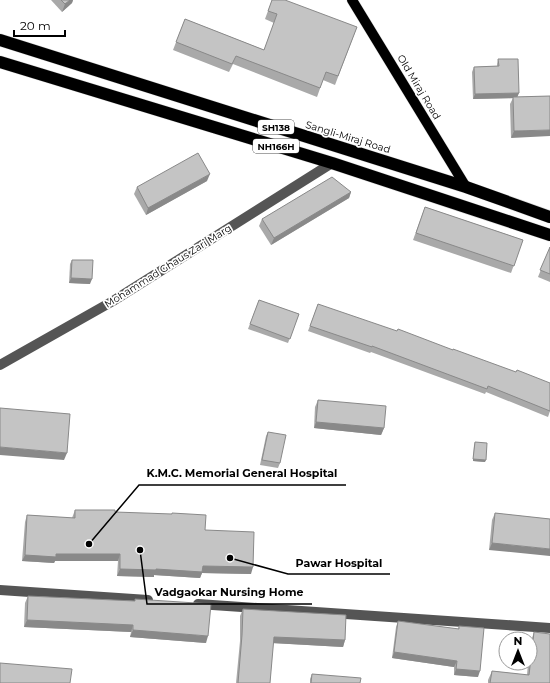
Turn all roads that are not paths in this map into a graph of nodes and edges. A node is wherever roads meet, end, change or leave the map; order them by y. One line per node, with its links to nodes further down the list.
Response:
1 (352, 0): 5 (main road, Old Miraj Road)
2 (0, 40): 5 (highway, Sangli-Miraj Road / SH138)
3 (0, 62): 4 (highway, NH166H)
4 (332, 163): 7 (highway, NH166H); 8 (street, Mohammad Ghaus Zari Marg)
5 (466, 187): 6 (highway, Sangli-Miraj Road / SH138)
6 (550, 217)
7 (550, 235)
8 (0, 365)
9 (0, 590): 10 (street)
10 (159, 601)
11 (191, 603): 12 (street)
12 (550, 628)

